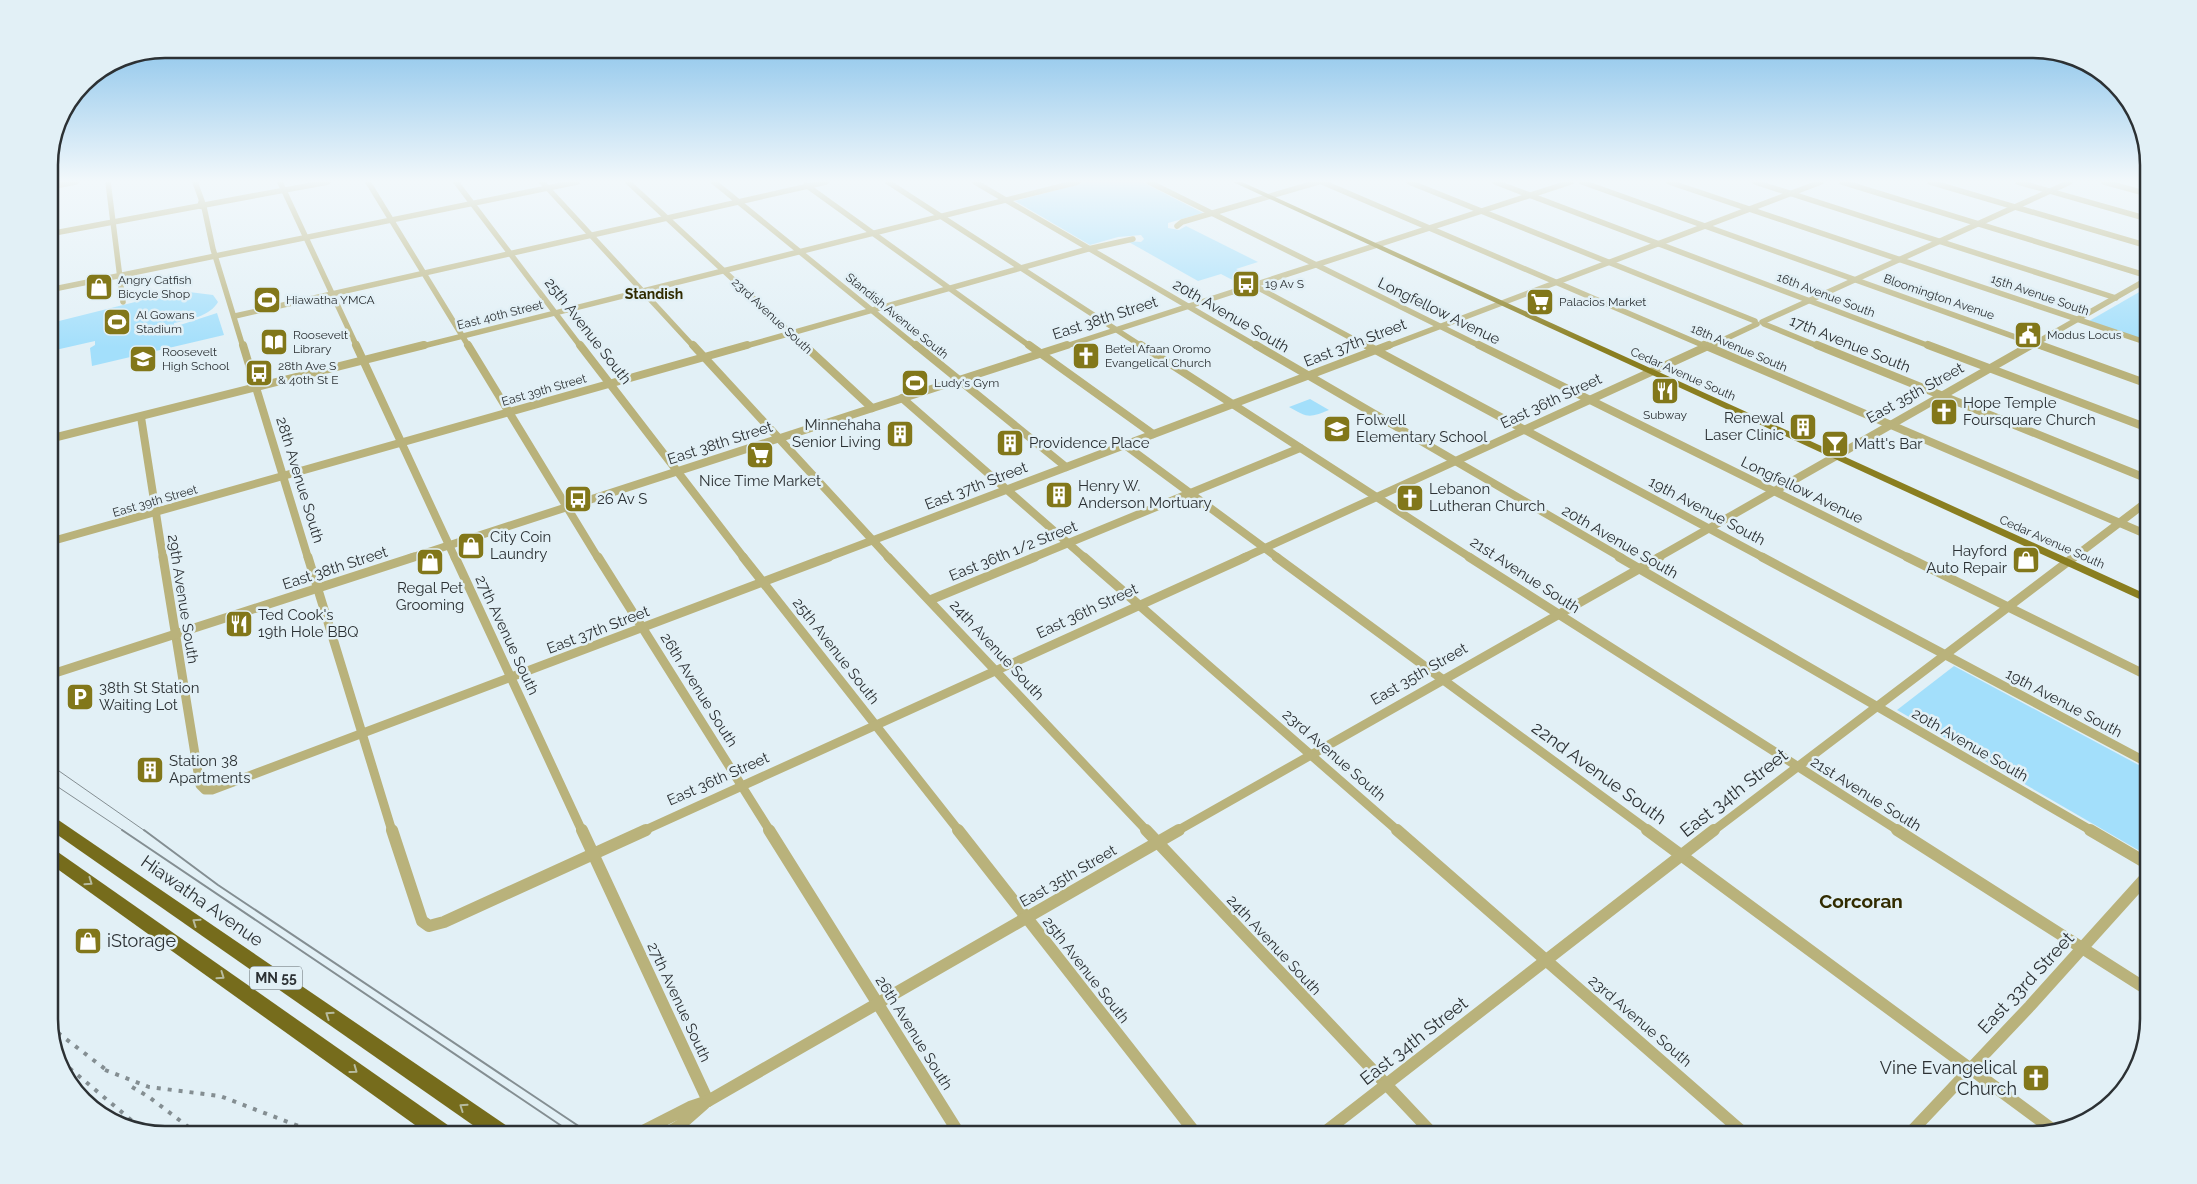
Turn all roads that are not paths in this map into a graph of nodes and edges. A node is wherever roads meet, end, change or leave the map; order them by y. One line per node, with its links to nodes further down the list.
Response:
1 (115, 237): 44 (street)
2 (211, 237): 36 (street, 28th Avenue South)
3 (309, 237): 27 (street)
4 (401, 237): 42 (street, 26th Avenue South)
5 (497, 237): 35 (street, 25th Avenue South)
6 (581, 237): 35 (street)
7 (593, 237): 51 (street, 24th Avenue South)
8 (687, 237): 41 (street, 23rd Avenue South)
9 (783, 237): 34 (street, Standish Avenue South)
10 (855, 237): 34 (street, East 40th Street)
11 (878, 237): 50 (street)
12 (973, 237): 40 (street, 21st Avenue South)
13 (1068, 237): 33 (street, 20th Avenue South)
14 (1260, 237): 39 (street, Longfellow Avenue)
15 (1355, 237): 32 (main road, Cedar Avenue South)
16 (1401, 237): 32 (street, East 38th Street)
17 (1451, 237): 46 (street, 18th Avenue South)
18 (1546, 237): 38 (street, 17th Avenue South)
19 (1640, 237): 31 (street, 16th Avenue South)
20 (1676, 237): 31 (street, East 37th Street)
21 (1737, 237): 45 (street, Bloomington Avenue)
22 (1832, 237): 37 (street, 15th Avenue South)
23 (1928, 237): 29 (street)
24 (1948, 237): 29 (street, East 36th Street)
25 (2021, 237): 43 (street)
26 (2118, 237): 30 (street)
27 (305, 238): 36 (street); 52 (street, 27th Avenue South)
28 (1133, 239): 33 (street, East 39th Street)
29 (1940, 241): 37 (street, East 36th Street); 53 (street)
30 (2139, 243)
31 (1658, 244): 38 (street, East 37th Street); 54 (street, 16th Avenue South)
32 (1374, 246): 39 (street, East 38th Street); 56 (main road, Cedar Avenue South)
33 (1088, 249): 40 (street, East 39th Street); 57 (street, 20th Avenue South)
34 (800, 251): 41 (street, East 40th Street); 58 (street, Standish Avenue South)
35 (509, 254): 42 (street); 59 (street, 25th Avenue South)
36 (216, 256): 44 (street); 60 (street, 28th Avenue South)
37 (1899, 260): 45 (street, East 36th Street); 61 (street, 15th Avenue South)
38 (1608, 262): 46 (street, East 37th Street); 62 (street, 17th Avenue South)
39 (1314, 265): 48 (street, East 38th Street); 63 (street, Longfellow Avenue)
40 (1020, 268): 50 (street, East 39th Street); 64 (street, 21st Avenue South)
41 (723, 270): 51 (street, East 40th Street); 65 (street, 23rd Avenue South)
42 (423, 273): 52 (street); 66 (street, 26th Avenue South)
43 (2139, 273)
44 (120, 276): 49 (street); 55 (street)
45 (1855, 279): 54 (street, East 36th Street); 68 (street, Bloomington Avenue)
46 (1555, 282): 56 (street, East 37th Street); 69 (street, 18th Avenue South)
47 (2139, 284): 53 (street, East 35th Street)
48 (1253, 285): 57 (street, East 38th Street); 70 (street, 19th Avenue South)
49 (58, 288)
50 (948, 288): 58 (street, East 39th Street); 71 (street)
51 (642, 291): 59 (street, East 40th Street); 72 (street, 24th Avenue South)
52 (332, 294): 60 (street); 73 (street, 27th Avenue South)
53 (2116, 298): 61 (street, East 35th Street)
54 (1809, 301): 62 (street, East 36th Street); 74 (street, 16th Avenue South)
55 (124, 302)
56 (1499, 303): 63 (street, East 37th Street); 75 (main road, Cedar Avenue South)
57 (1187, 306): 64 (street, East 38th Street); 76 (street, 20th Avenue South)
58 (872, 310): 65 (street, East 39th Street); 77 (street, Standish Avenue South)
59 (555, 313): 66 (street, East 40th Street); 79 (street, 25th Avenue South)
60 (235, 316): 80 (street, 28th Avenue South)
61 (2078, 320): 67 (street, 15th Avenue South); 68 (street, East 35th Street)
62 (1759, 323): 69 (street, East 36th Street); 81 (street, 17th Avenue South)
63 (1439, 326): 70 (street, East 37th Street); 83 (street, Longfellow Avenue)
64 (1116, 329): 71 (street, East 38th Street); 84 (street, 21st Avenue South)
65 (790, 333): 72 (street, East 39th Street); 85 (street, 23rd Avenue South)
66 (462, 336): 73 (street, East 40th Street); 86 (street, 26th Avenue South)
67 (2139, 340)
68 (2035, 343): 74 (street, East 35th Street); 78 (street, Bloomington Avenue)
69 (1707, 347): 75 (street, East 36th Street); 88 (street, 18th Avenue South)
70 (1375, 350): 76 (street, East 37th Street); 90 (street, 19th Avenue South)
71 (1040, 354): 77 (street, East 38th Street); 91 (street)
72 (702, 357): 79 (street, East 39th Street); 93 (street, 24th Avenue South)
73 (362, 361): 80 (street, East 40th Street); 94 (street, 27th Avenue South)
74 (1990, 369): 81 (street, East 35th Street); 89 (street, 16th Avenue South)
75 (1650, 372): 83 (street, East 36th Street); 97 (main road, Cedar Avenue South)
76 (1307, 376): 84 (street, East 37th Street); 98 (street, 20th Avenue South)
77 (959, 380): 82 (street, East 38th Street); 99 (street, Standish Avenue South)
78 (2139, 381)
79 (610, 384): 86 (street, East 39th Street); 100 (street, 25th Avenue South)
80 (256, 388): 87 (street, East 40th Street); 102 (street, 28th Avenue South)
81 (1942, 396): 88 (street, East 35th Street); 101 (street, 17th Avenue South)
82 (902, 398): 85 (street, East 38th Street); 103 (street, 23rd Avenue South)
83 (1589, 400): 90 (street, East 36th Street); 104 (street, Longfellow Avenue)
84 (1232, 404): 91 (street, East 37th Street); 96 (street, 21st Avenue South)
85 (872, 408): 93 (street, East 38th Street)
86 (509, 412): 94 (street, East 39th Street); 107 (street, 26th Avenue South)
87 (141, 417): 92 (street, East 40th Street); 109 (street, 29th Avenue South)
88 (1891, 425): 97 (street, East 35th Street); 110 (street, 18th Avenue South)
89 (2139, 425)
90 (1525, 430): 98 (street, East 36th Street); 111 (street, 19th Avenue South)
91 (1153, 434): 95 (street, East 37th Street)
92 (58, 438)
93 (778, 438): 100 (street, East 38th Street); 114 (street, 24th Avenue South)
94 (400, 443): 102 (street, East 39th Street); 116 (street, 27th Avenue South)
95 (1125, 445): 99 (street, East 37th Street); 105 (street, 22nd Avenue South)
96 (1300, 448): 105 (street, East 36th 1/2 Street); 106 (street, 21st Avenue South)
97 (1835, 456): 104 (street, East 35th Street); 118 (main road, Cedar Avenue South)
98 (1455, 461): 106 (street, East 36th Street); 119 (street, 20th Avenue South)
99 (1066, 467): 103 (street, East 37th Street)
100 (676, 471): 107 (street, East 38th Street); 120 (street, 25th Avenue South)
101 (2139, 475)
102 (283, 476): 109 (street, East 39th Street); 121 (street, 28th Avenue South)
103 (1006, 489): 114 (street, East 37th Street); 115 (street, 23rd Avenue South)
104 (1774, 491): 111 (street, East 35th Street); 125 (street, Longfellow Avenue)
105 (1190, 492): 115 (street, East 36th 1/2 Street); 117 (street, 22nd Avenue South)
106 (1376, 496): 117 (street, East 36th Street); 126 (street, 21st Avenue South)
107 (567, 507): 116 (street, East 38th Street); 127 (street, 26th Avenue South)
108 (2139, 508): 110 (street, East 34th Street)
109 (156, 512): 113 (street, East 39th Street); 128 (street, 29th Avenue South)
110 (2120, 523): 112 (street, 18th Avenue South); 118 (street, East 34th Street)
111 (1709, 528): 119 (street, East 35th Street); 129 (street, 19th Avenue South)
112 (2139, 531)
113 (58, 539)
114 (872, 540): 120 (street, East 37th Street); 123 (street, 24th Avenue South)
115 (1068, 543): 123 (street, East 36th 1/2 Street); 124 (street, 23rd Avenue South)
116 (448, 545): 121 (street, East 38th Street); 133 (street, 27th Avenue South)
117 (1264, 548): 124 (street, East 36th Street); 134 (street, 22nd Avenue South)
118 (2066, 562): 122 (main road, Cedar Avenue South); 125 (street, East 34th Street)
119 (1639, 568): 126 (street, East 35th Street); 135 (street, 20th Avenue South)
120 (763, 581): 127 (street, East 37th Street); 136 (street, 25th Avenue South)
121 (318, 588): 128 (street, East 38th Street); 137 (street, 28th Avenue South)
122 (2140, 595)
123 (930, 600): 130 (street, 24th Avenue South)
124 (1137, 605): 130 (street, East 36th Street); 138 (street, 23rd Avenue South)
125 (2007, 607): 129 (street, East 34th Street); 131 (street, Longfellow Avenue)
126 (1560, 614): 134 (street, East 35th Street); 140 (street, 21st Avenue South)
127 (643, 627): 133 (street, East 37th Street); 142 (street, 26th Avenue South)
128 (175, 634): 132 (street, East 38th Street); 141 (street, 29th Avenue South)
129 (1945, 654): 135 (street, East 34th Street); 139 (street, 19th Avenue South)
130 (995, 670): 136 (street, East 36th Street); 144 (street, 24th Avenue South)
131 (2140, 672)
132 (58, 673)
133 (510, 678): 137 (street, East 37th Street); 145 (street, 27th Avenue South)
134 (1442, 680): 138 (street, East 35th Street); 146 (street, 22nd Avenue South)
135 (1876, 706): 140 (street, East 34th Street); 147 (street, 20th Avenue South)
136 (875, 725): 142 (street, East 36th Street); 150 (street, 25th Avenue South)
137 (362, 734): 141 (street, East 37th Street); 151 (street, 28th Avenue South)
138 (1310, 755): 144 (street, East 35th Street); 153 (street, 23rd Avenue South)
139 (2140, 759)
140 (1797, 766): 146 (street, East 34th Street); 152 (street, 21st Avenue South)
141 (200, 785)
142 (741, 785): 145 (street, East 36th Street); 155 (street, 26th Avenue South)
143 (58, 827): 160 (highway, Hiawatha Avenue / MN 55, one-way to 143)
144 (1157, 843): 150 (street, East 35th Street); 157 (street, 24th Avenue South)
145 (593, 854): 151 (street, East 36th Street); 158 (street, 27th Avenue South)
146 (1681, 856): 153 (street, East 34th Street); 156 (street, 22nd Avenue South)
147 (2140, 859)
148 (58, 860): 159 (highway, MN 55, one-way to 159)
149 (2140, 885): 152 (street, East 33rd Street)
150 (1026, 918): 155 (street, East 35th Street); 164 (street, 25th Avenue South)
151 (429, 926)
152 (2083, 948): 154 (street, 21st Avenue South); 156 (street, East 33rd Street)
153 (1546, 960): 157 (street, East 34th Street); 167 (street, 23rd Avenue South)
154 (2140, 985)
155 (878, 1004): 158 (street, East 35th Street); 163 (street, 26th Avenue South)
156 (1970, 1069): 168 (street, East 33rd Street); 169 (street, 22nd Avenue South)
157 (1386, 1085): 165 (street, East 34th Street); 166 (street, 24th Avenue South)
158 (708, 1101): 161 (street, East 35th Street); 162 (street, East 35th Street)
159 (432, 1126)
160 (490, 1126)
161 (653, 1126)
162 (679, 1126)
163 (954, 1126)
164 (1189, 1126)
165 (1333, 1126)
166 (1425, 1126)
167 (1736, 1126)
168 (1916, 1126)
169 (2048, 1126)

